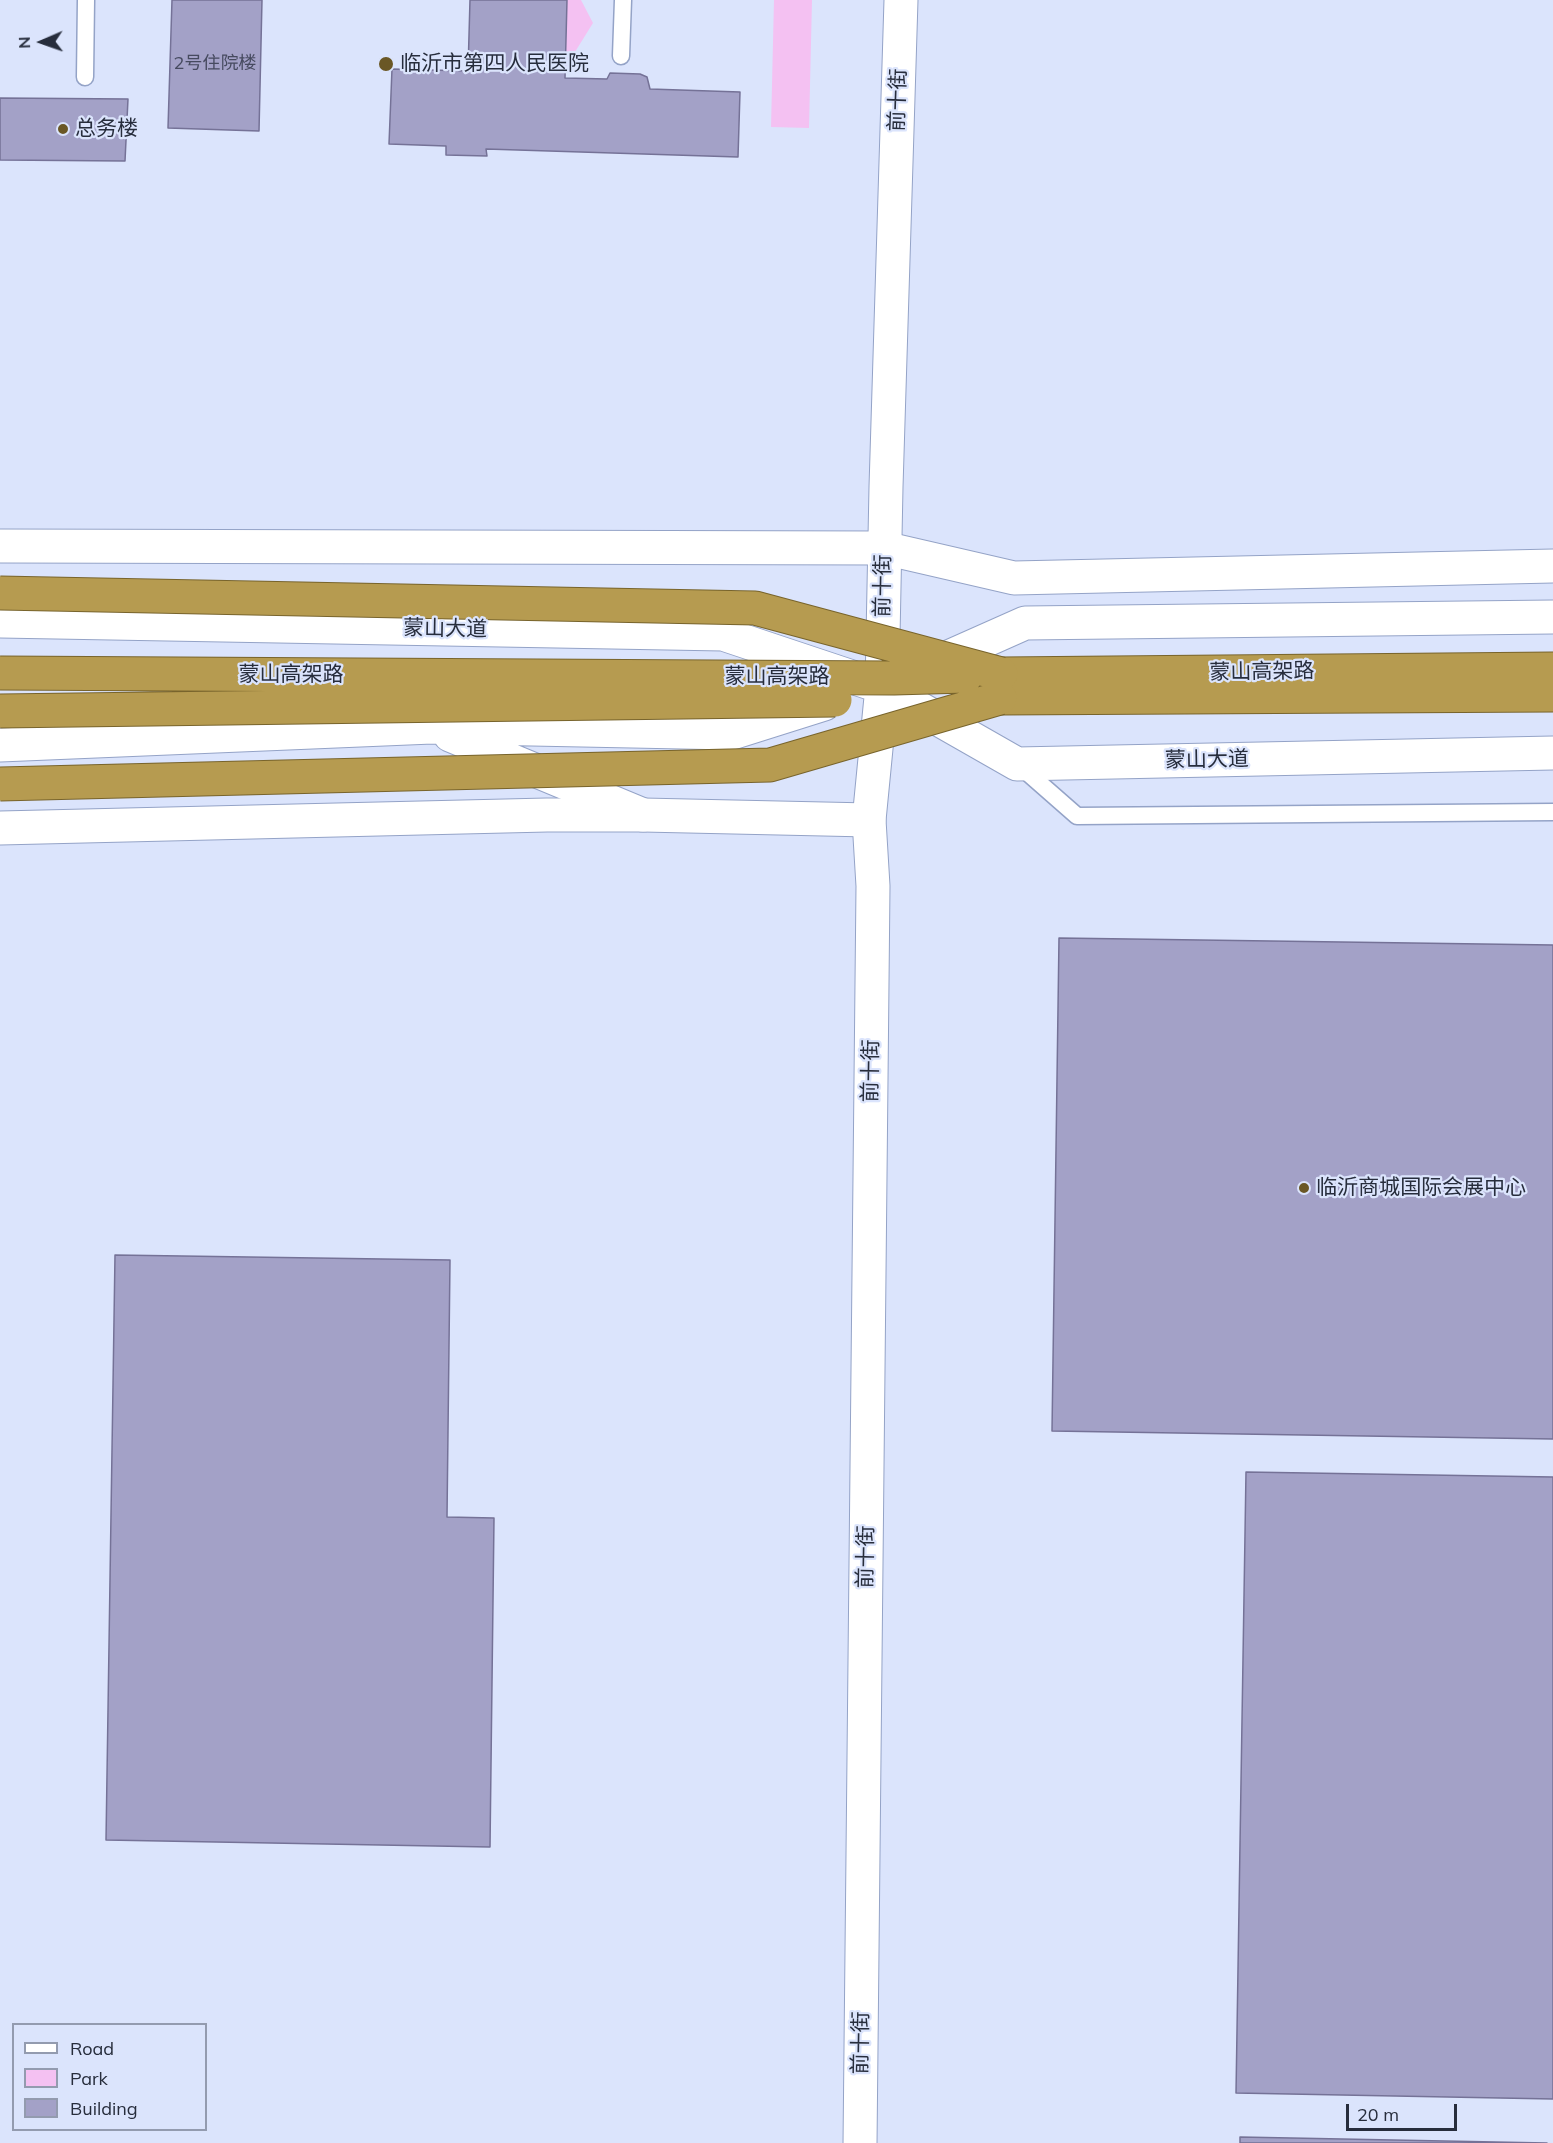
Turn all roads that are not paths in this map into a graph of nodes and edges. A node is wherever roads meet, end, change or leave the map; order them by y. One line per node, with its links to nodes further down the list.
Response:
1 (86, 0): 5 (lane)
2 (623, 0): 4 (lane)
3 (901, 0): 7 (main road, 前十街)
4 (621, 56)
5 (85, 77)
6 (0, 546): 7 (main road)
7 (884, 548): 8 (main road); 15 (main road, 前十街)
8 (1553, 566)
9 (0, 593): 14 (highway, bridge)
10 (1553, 616): 15 (main road)
11 (0, 621): 15 (main road, 蒙山大道)
12 (1553, 669): 14 (highway, 蒙山高架路)
13 (0, 673): 14 (highway, 蒙山高架路, bridge)
14 (1000, 686): 16 (highway, 蒙山高架路); 17 (highway, 蒙山高架路, bridge); 22 (highway, bridge)
15 (882, 687): 18 (main road); 21 (main road, 蒙山大道); 25 (main road, 前十街)
16 (1553, 695)
17 (0, 711)
18 (432, 727): 19 (main road); 24 (main road)
19 (0, 745)
20 (1553, 753): 21 (main road, 蒙山大道)
21 (1017, 764): 23 (lane)
22 (0, 784)
23 (1553, 812)
24 (643, 815): 25 (main road); 26 (main road)
25 (869, 820): 27 (main road, 前十街)
26 (0, 828)
27 (860, 2143)

